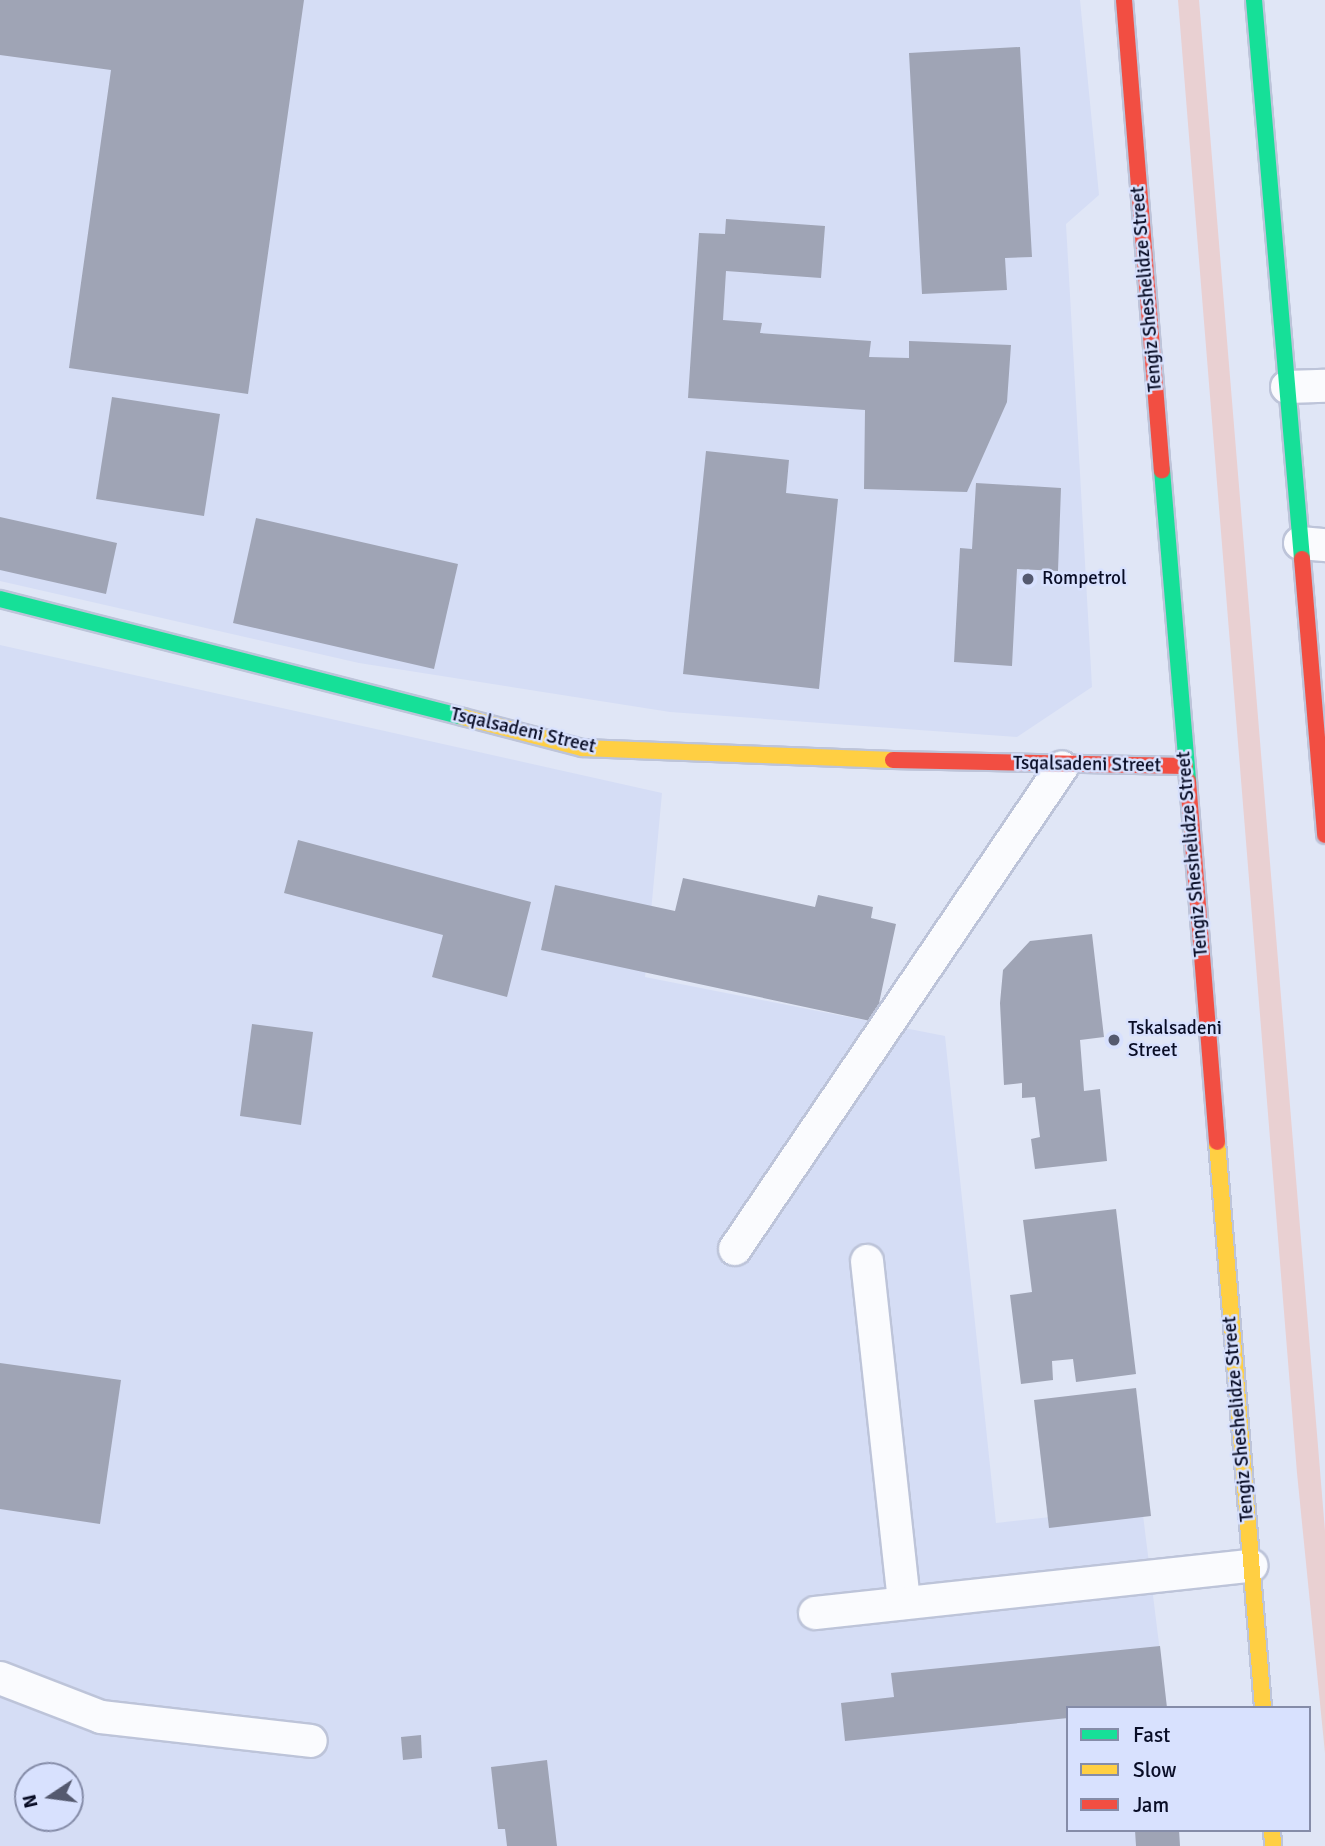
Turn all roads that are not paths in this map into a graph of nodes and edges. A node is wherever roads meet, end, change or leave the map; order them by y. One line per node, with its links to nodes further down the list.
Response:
1 (1124, 0): 7 (main road, Tengiz Sheshelidze Street)
2 (1254, 0): 4 (main road)
3 (1325, 386): 4 (lane)
4 (1287, 387): 5 (main road)
5 (1313, 544): 9 (main road)
6 (0, 599): 8 (main road, Tsqalsadeni Street)
7 (1185, 766): 8 (main road, Tsqalsadeni Street); 12 (main road, Tengiz Sheshelidze Street)
8 (1062, 767): 10 (lane)
9 (1325, 828)
10 (735, 1249)
11 (867, 1261): 13 (lane)
12 (1251, 1566): 13 (lane); 16 (main road, Tengiz Sheshelidze Street)
13 (904, 1603): 14 (lane)
14 (815, 1613)
15 (0, 1678): 17 (lane)
16 (1263, 1706)
17 (311, 1741)

